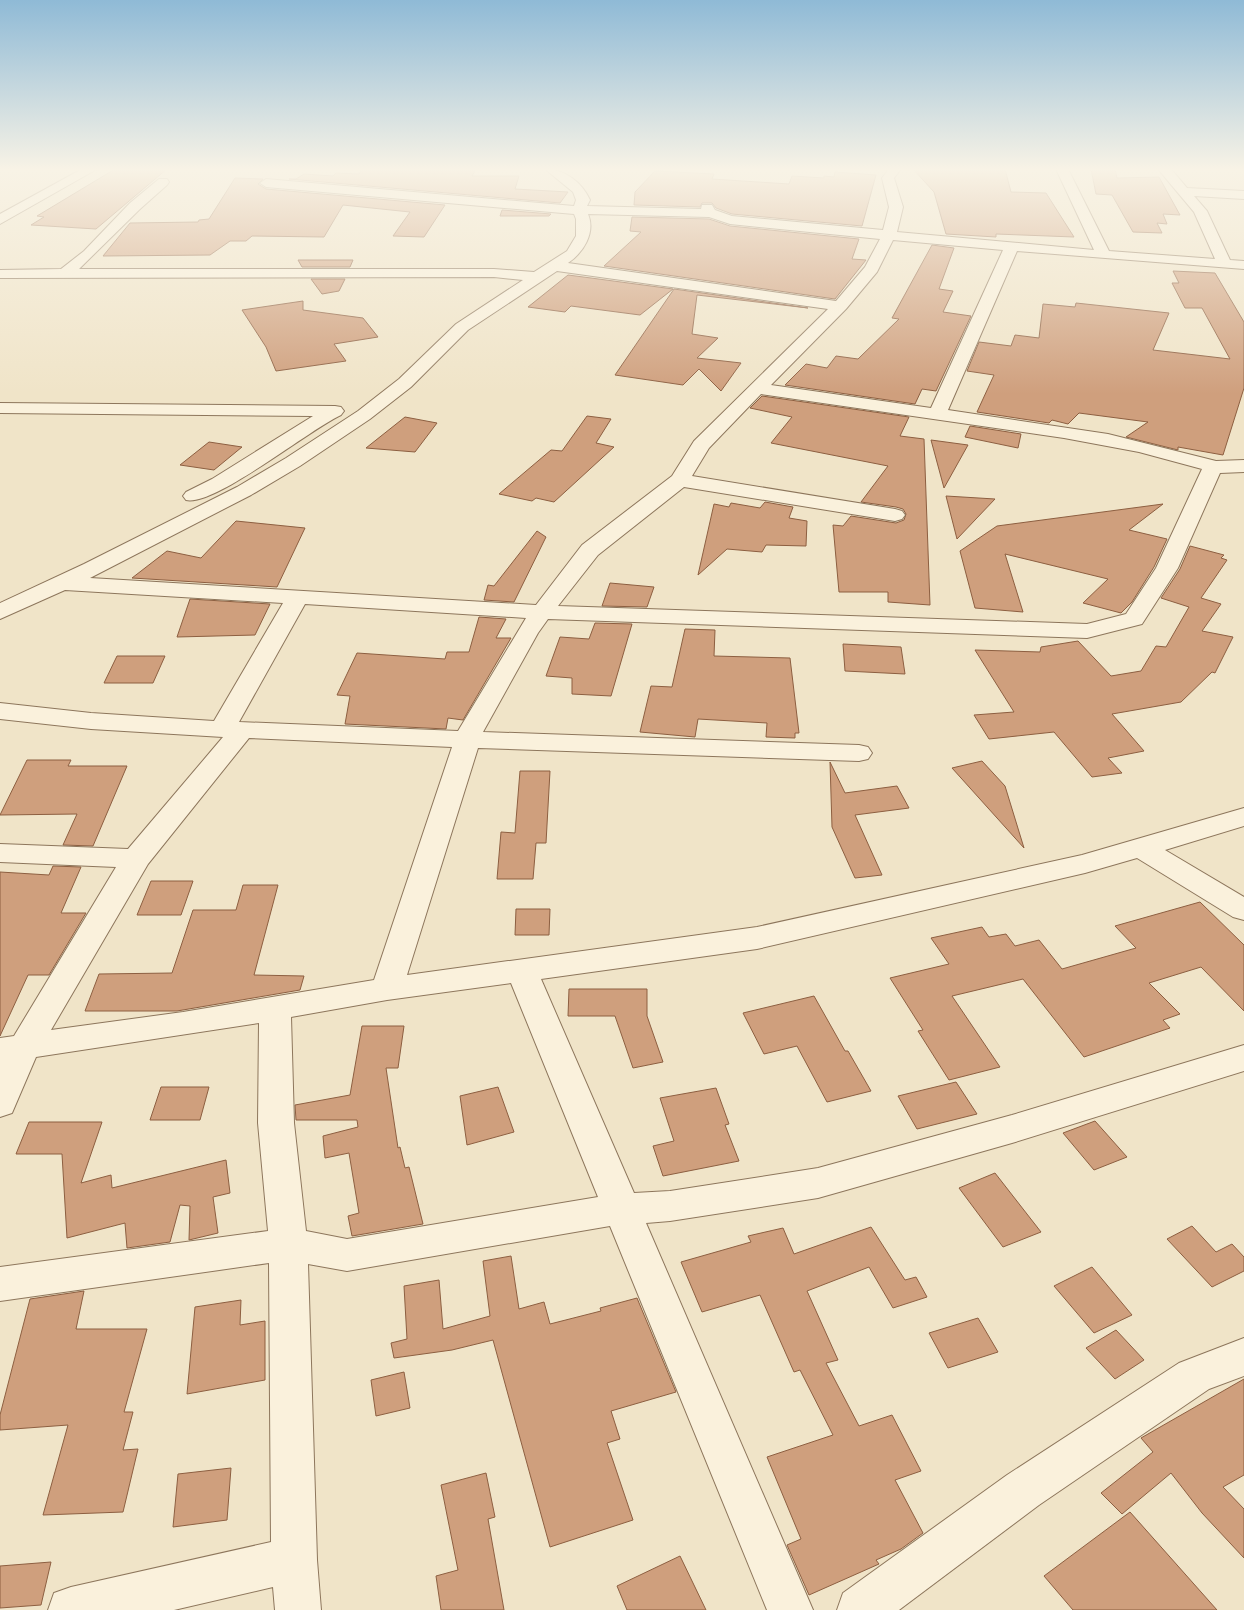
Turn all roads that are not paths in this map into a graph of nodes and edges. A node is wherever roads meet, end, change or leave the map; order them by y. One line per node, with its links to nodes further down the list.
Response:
1 (99, 244): 12 (street)
2 (579, 244): 10 (street)
3 (884, 244): 15 (street)
4 (993, 244): 7 (street)
5 (1099, 244): 8 (street)
6 (1216, 244): 9 (street)
7 (1012, 246): 8 (street); 18 (street)
8 (1104, 255): 9 (street)
9 (1225, 264): 11 (street)
10 (556, 266): 14 (street); 15 (street)
11 (1244, 266)
12 (66, 273): 13 (street); 14 (street)
13 (0, 274)
14 (537, 277): 23 (street)
15 (840, 306): 16 (street)
16 (760, 389): 18 (street); 21 (street)
17 (0, 408): 23 (street)
18 (938, 412): 19 (street)
19 (1213, 466): 20 (street); 27 (street)
20 (1244, 466)
21 (680, 480): 22 (street); 27 (street)
22 (895, 515)
23 (114, 557): 24 (street)
24 (62, 583): 25 (street); 26 (street)
25 (297, 598): 27 (street); 29 (street)
26 (0, 612)
27 (541, 612): 30 (street)
28 (0, 711): 29 (street)
29 (233, 729): 30 (street); 35 (street)
30 (466, 738): 31 (street); 38 (street)
31 (859, 754)
32 (1244, 817): 33 (street)
33 (1141, 848): 36 (street); 37 (street)
34 (0, 853): 35 (street)
35 (136, 859): 40 (street)
36 (1244, 910)
37 (522, 971): 38 (street); 43 (street)
38 (388, 989): 39 (street)
39 (275, 1007): 40 (street); 44 (street)
40 (12, 1049): 42 (street)
41 (1244, 1058): 43 (street)
42 (0, 1104)
43 (621, 1209): 44 (street); 50 (street)
44 (288, 1244): 45 (street); 47 (street)
45 (0, 1284)
46 (1244, 1357): 51 (street)
47 (294, 1560): 48 (street); 49 (street)
48 (71, 1610)
49 (298, 1610)
50 (790, 1610)
51 (860, 1610)

